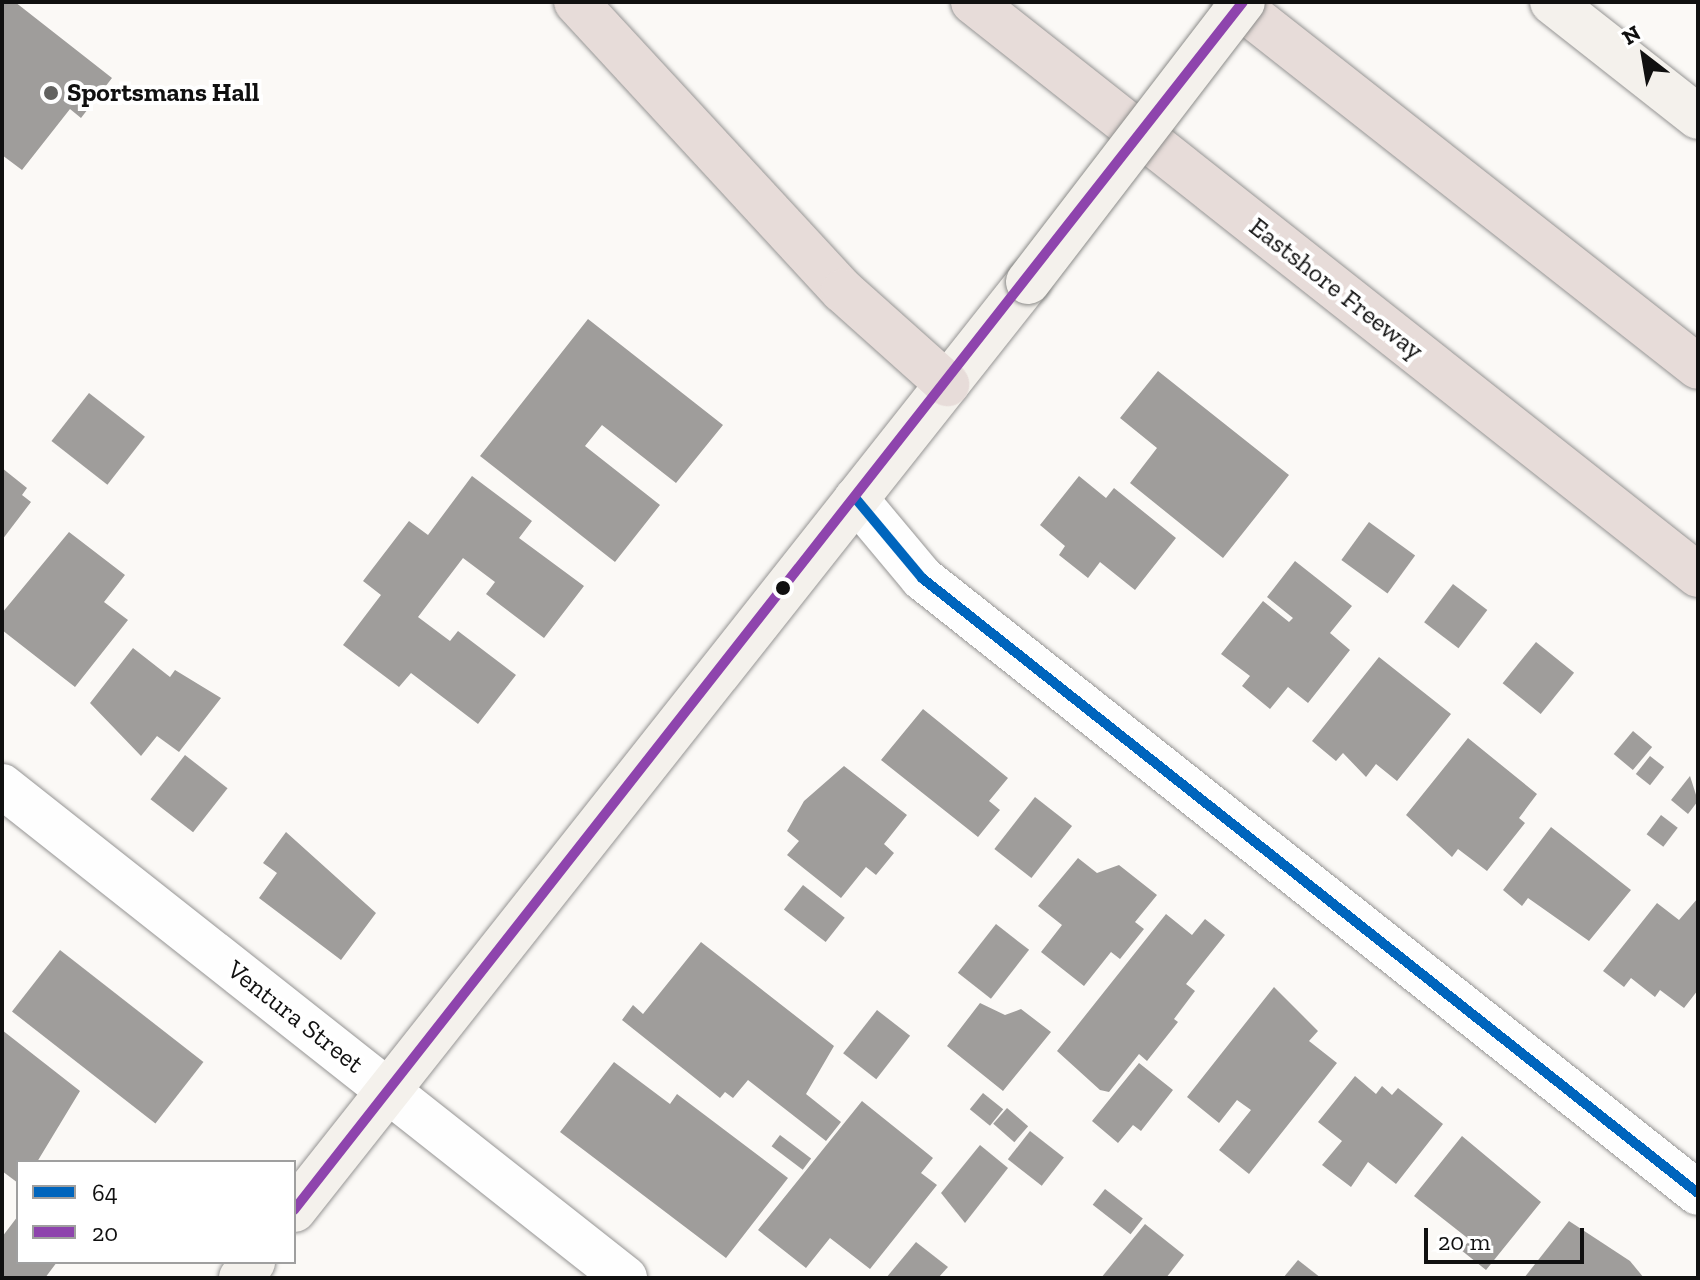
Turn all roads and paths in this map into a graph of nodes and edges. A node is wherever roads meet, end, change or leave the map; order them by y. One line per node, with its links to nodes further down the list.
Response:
1 (576, 2): 8 (highway)
2 (973, 2): 10 (highway, Eastshore Freeway)
3 (1234, 2): 7 (highway)
4 (1243, 2): 8 (main road, bridge)
5 (1552, 2): 6 (main road)
6 (1698, 117)
7 (1698, 367)
8 (947, 384): 9 (main road)
9 (856, 499): 12 (main road); 13 (street)
10 (1698, 575)
11 (2, 786): 12 (street, Ventura Street)
12 (388, 1091): 14 (main road); 15 (street, Ventura Street)
13 (1698, 1193)
14 (296, 1207)
15 (625, 1278)

